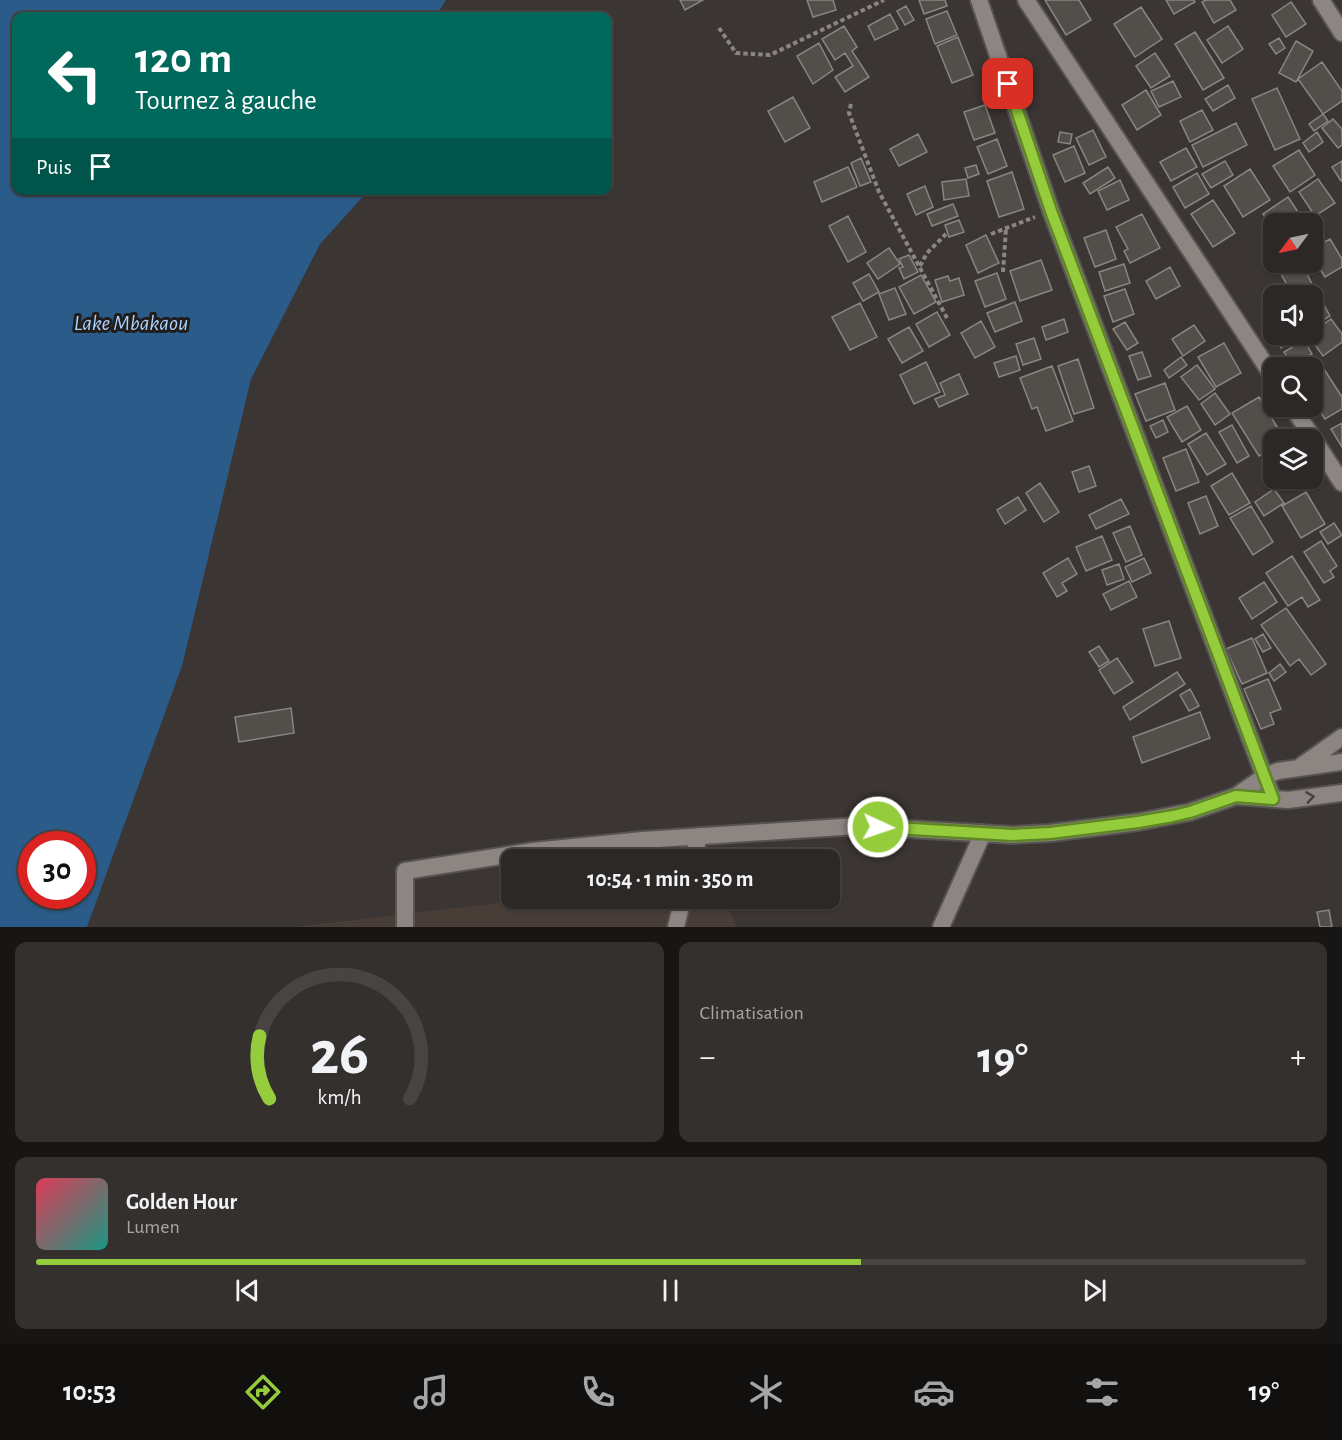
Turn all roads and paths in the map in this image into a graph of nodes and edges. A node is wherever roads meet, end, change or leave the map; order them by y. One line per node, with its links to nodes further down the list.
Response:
1 (884, 0): 5 (path)
2 (979, 0): 8 (street)
3 (1026, 0): 15 (street)
4 (1321, 0): 6 (street)
5 (719, 28)
6 (1342, 33)
7 (851, 104): 12 (path)
8 (1051, 211): 9 (path); 21 (street)
9 (1006, 228): 11 (path); 13 (path)
10 (946, 234): 12 (path)
11 (991, 234)
12 (919, 267): 14 (path)
13 (1003, 272)
14 (947, 318)
15 (1263, 361)
16 (1299, 417): 17 (street)
17 (1342, 483)
18 (1342, 737): 20 (street)
19 (1342, 762): 20 (street)
20 (1298, 768): 21 (street)
21 (1265, 776): 23 (street); 24 (street)
22 (1342, 793): 24 (street, one-way to 22)
23 (1236, 796): 24 (street); 25 (street)
24 (1273, 799)
25 (983, 833): 26 (street); 31 (street)
26 (699, 836): 27 (street); 29 (street)
27 (696, 849)
28 (680, 909): 30 (street)
29 (405, 927)
30 (676, 927)
31 (941, 927)

